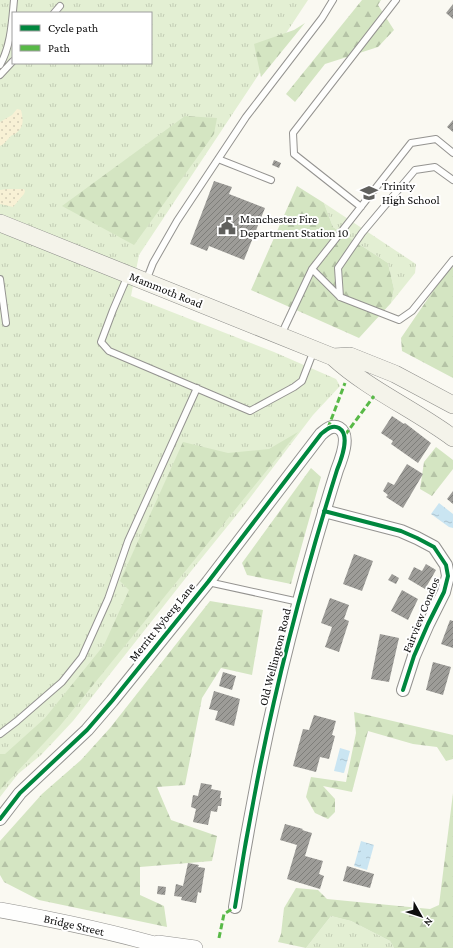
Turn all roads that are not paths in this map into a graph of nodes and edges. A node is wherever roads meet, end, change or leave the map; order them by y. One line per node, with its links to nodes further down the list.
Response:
1 (14, 0): 5 (lane)
2 (333, 0): 12 (lane)
3 (396, 0): 15 (lane)
4 (60, 6): 6 (lane)
5 (12, 12)
6 (55, 12)
7 (12, 13): 9 (lane)
8 (12, 62): 10 (lane)
9 (0, 65)
10 (0, 75)
11 (453, 152): 15 (lane)
12 (218, 159): 13 (lane); 21 (lane)
13 (271, 180)
14 (453, 180): 22 (lane)
15 (360, 207): 18 (lane)
16 (0, 223): 19 (main road, Mammoth Road)
17 (453, 260): 22 (lane)
18 (312, 269): 22 (lane); 24 (lane)
19 (128, 275): 21 (main road, Mammoth Road); 27 (lane)
20 (0, 279): 23 (lane)
21 (145, 282): 24 (main road, Mammoth Road)
22 (340, 298)
23 (6, 322)
24 (280, 336): 25 (main road, Mammoth Road)
25 (314, 349): 26 (main road, Mammoth Road); 27 (lane)
26 (333, 357): 28 (main road, Mammoth Road); 30 (main road, Mammoth Road)
27 (197, 388): 35 (lane)
28 (453, 405)
29 (328, 428): 31 (street, Old Wellington Road); 32 (street, Merritt Nyberg Lane)
30 (453, 438)
31 (324, 511): 33 (street, Old Wellington Road); 34 (street, Fairview Condos)
32 (208, 582): 33 (lane); 36 (street, Merritt Nyberg Lane)
33 (300, 602): 37 (street, Old Wellington Road)
34 (403, 690)
35 (0, 734)
36 (0, 819)
37 (235, 907)
38 (0, 910): 39 (street, Bridge Street)
39 (147, 942): 40 (street, Bridge Street); 41 (street, Bridge Street)
40 (168, 948)
41 (196, 948)

